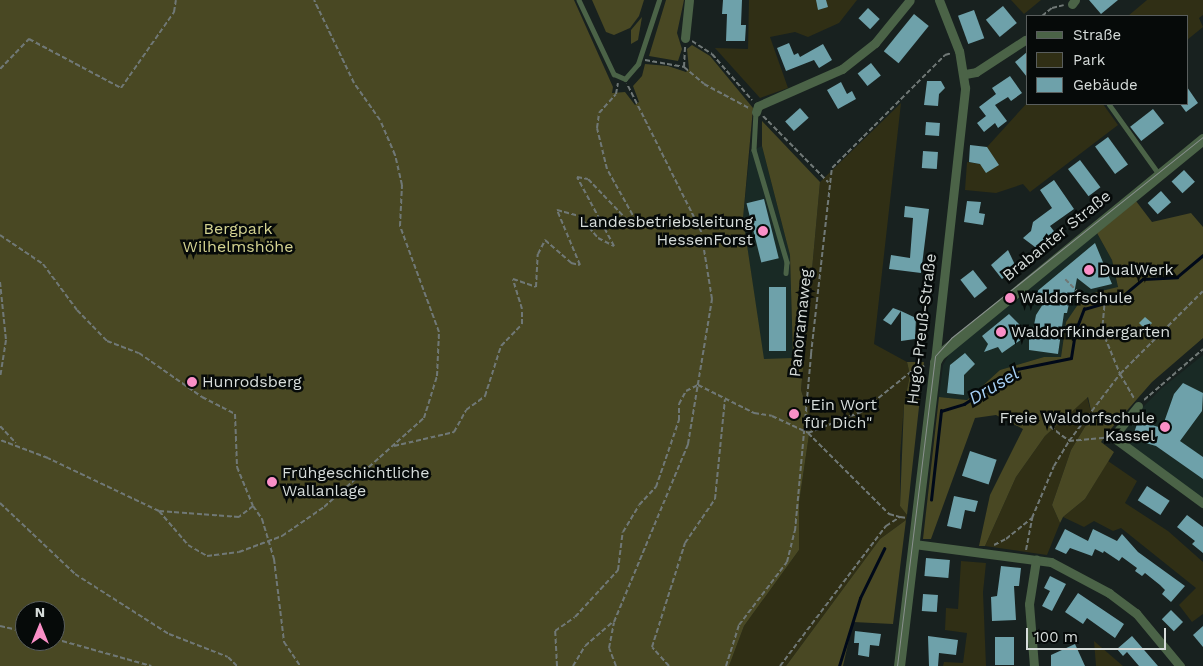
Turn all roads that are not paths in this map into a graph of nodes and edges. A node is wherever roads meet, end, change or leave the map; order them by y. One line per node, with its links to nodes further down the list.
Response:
1 (579, 0): 2 (lane)
2 (659, 0)
3 (689, 0): 6 (street)
4 (910, 0): 10 (street)
5 (939, 0): 8 (street, Hugo-Preuß-Straße)
6 (685, 38)
7 (1025, 40): 8 (street)
8 (965, 74): 14 (street, Hugo-Preuß-Straße)
9 (1110, 105): 12 (lane)
10 (755, 106): 13 (lane, Panoramaweg)
11 (1203, 139): 12 (street, Brabanter Straße)
12 (1159, 174): 14 (street, Brabanter Straße)
13 (786, 273)
14 (935, 362): 17 (street, Hugo-Preuß-Straße)
15 (1138, 406): 16 (street)
16 (1203, 503)
17 (914, 544): 18 (street); 19 (street, Hugo-Preuß-Straße)
18 (1036, 560): 20 (street); 21 (street)
19 (899, 666)
20 (1034, 666)
21 (1180, 666)

